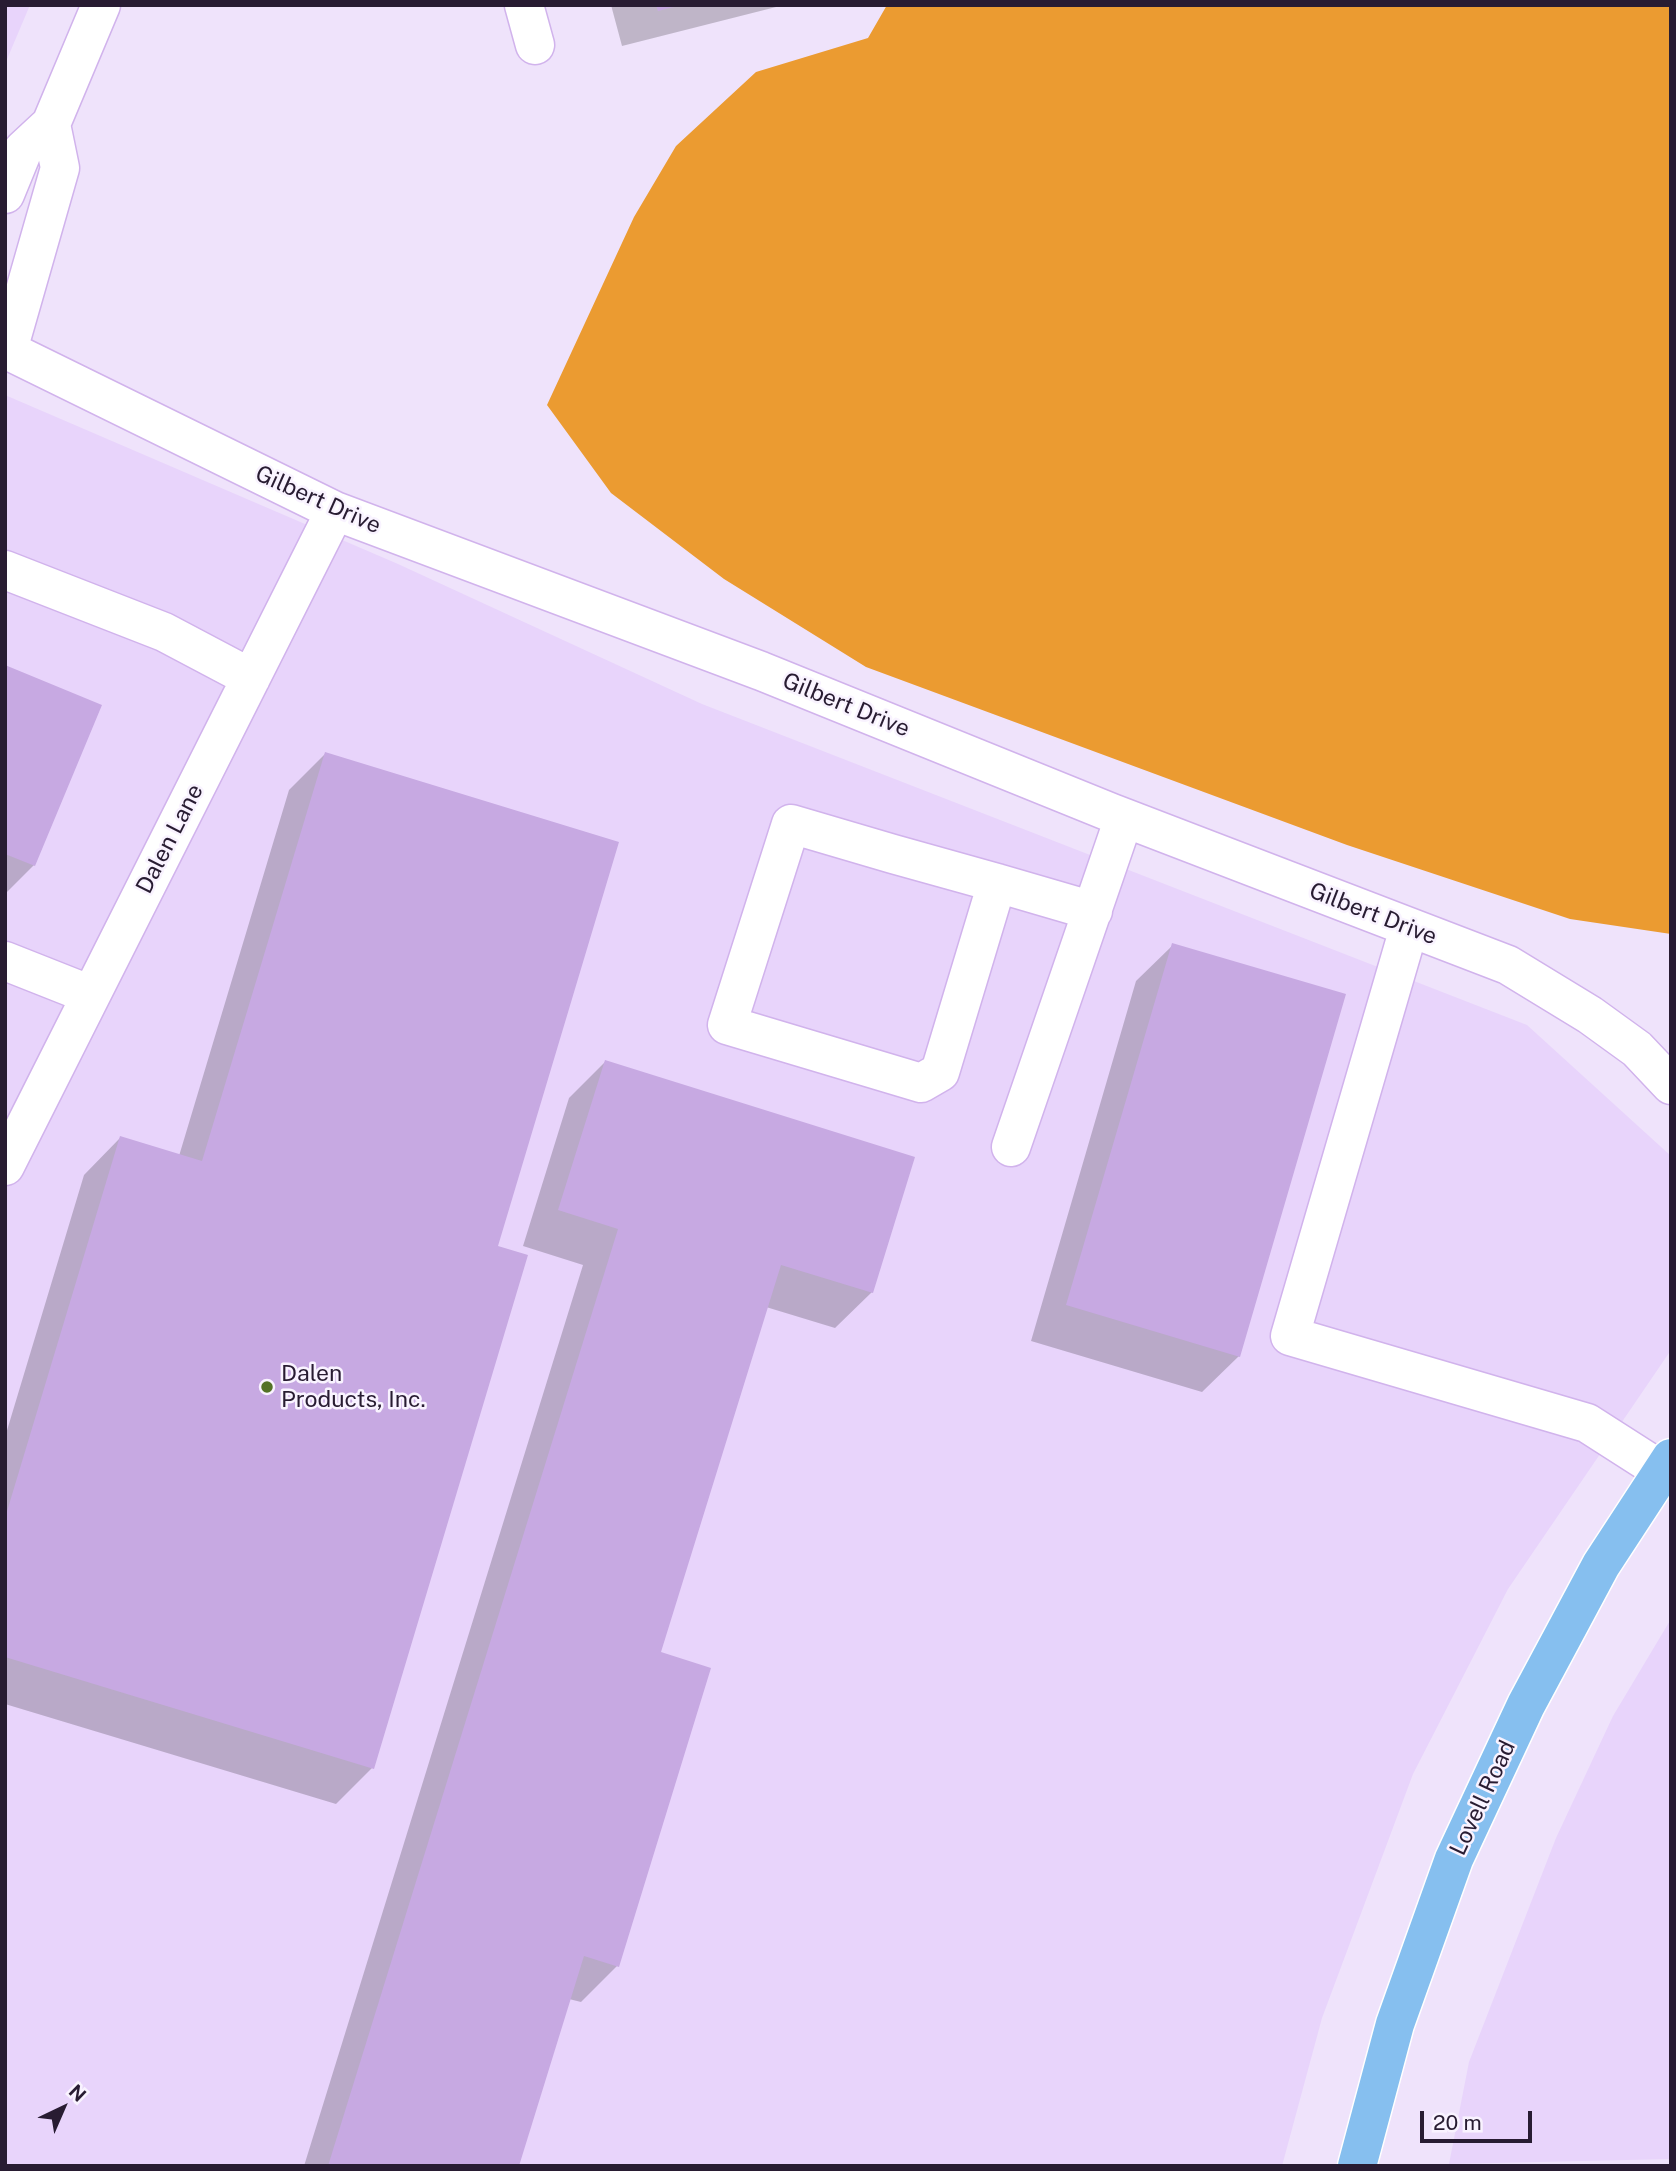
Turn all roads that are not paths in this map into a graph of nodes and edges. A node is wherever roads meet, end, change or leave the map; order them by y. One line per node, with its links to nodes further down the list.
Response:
1 (101, 5): 4 (street)
2 (524, 5): 3 (street)
3 (535, 45)
4 (51, 124): 5 (street); 6 (street)
5 (5, 194)
6 (7, 350): 7 (street, Gilbert Drive)
7 (335, 511): 9 (street, Dalen Lane); 10 (street, Gilbert Drive)
8 (5, 570): 9 (street)
9 (251, 678): 15 (street, Dalen Lane)
10 (1125, 818): 12 (street); 13 (street, Gilbert Drive)
11 (997, 883): 11 (street); 12 (street)
12 (1093, 911): 17 (street)
13 (1409, 928): 16 (street, Gilbert Drive); 19 (street)
14 (5, 961): 15 (street)
15 (92, 995): 18 (street, Dalen Lane)
16 (1671, 1085)
17 (1011, 1147)
18 (5, 1166)
19 (1666, 1465): 20 (main road, Lovell Road)
20 (1357, 2166)

